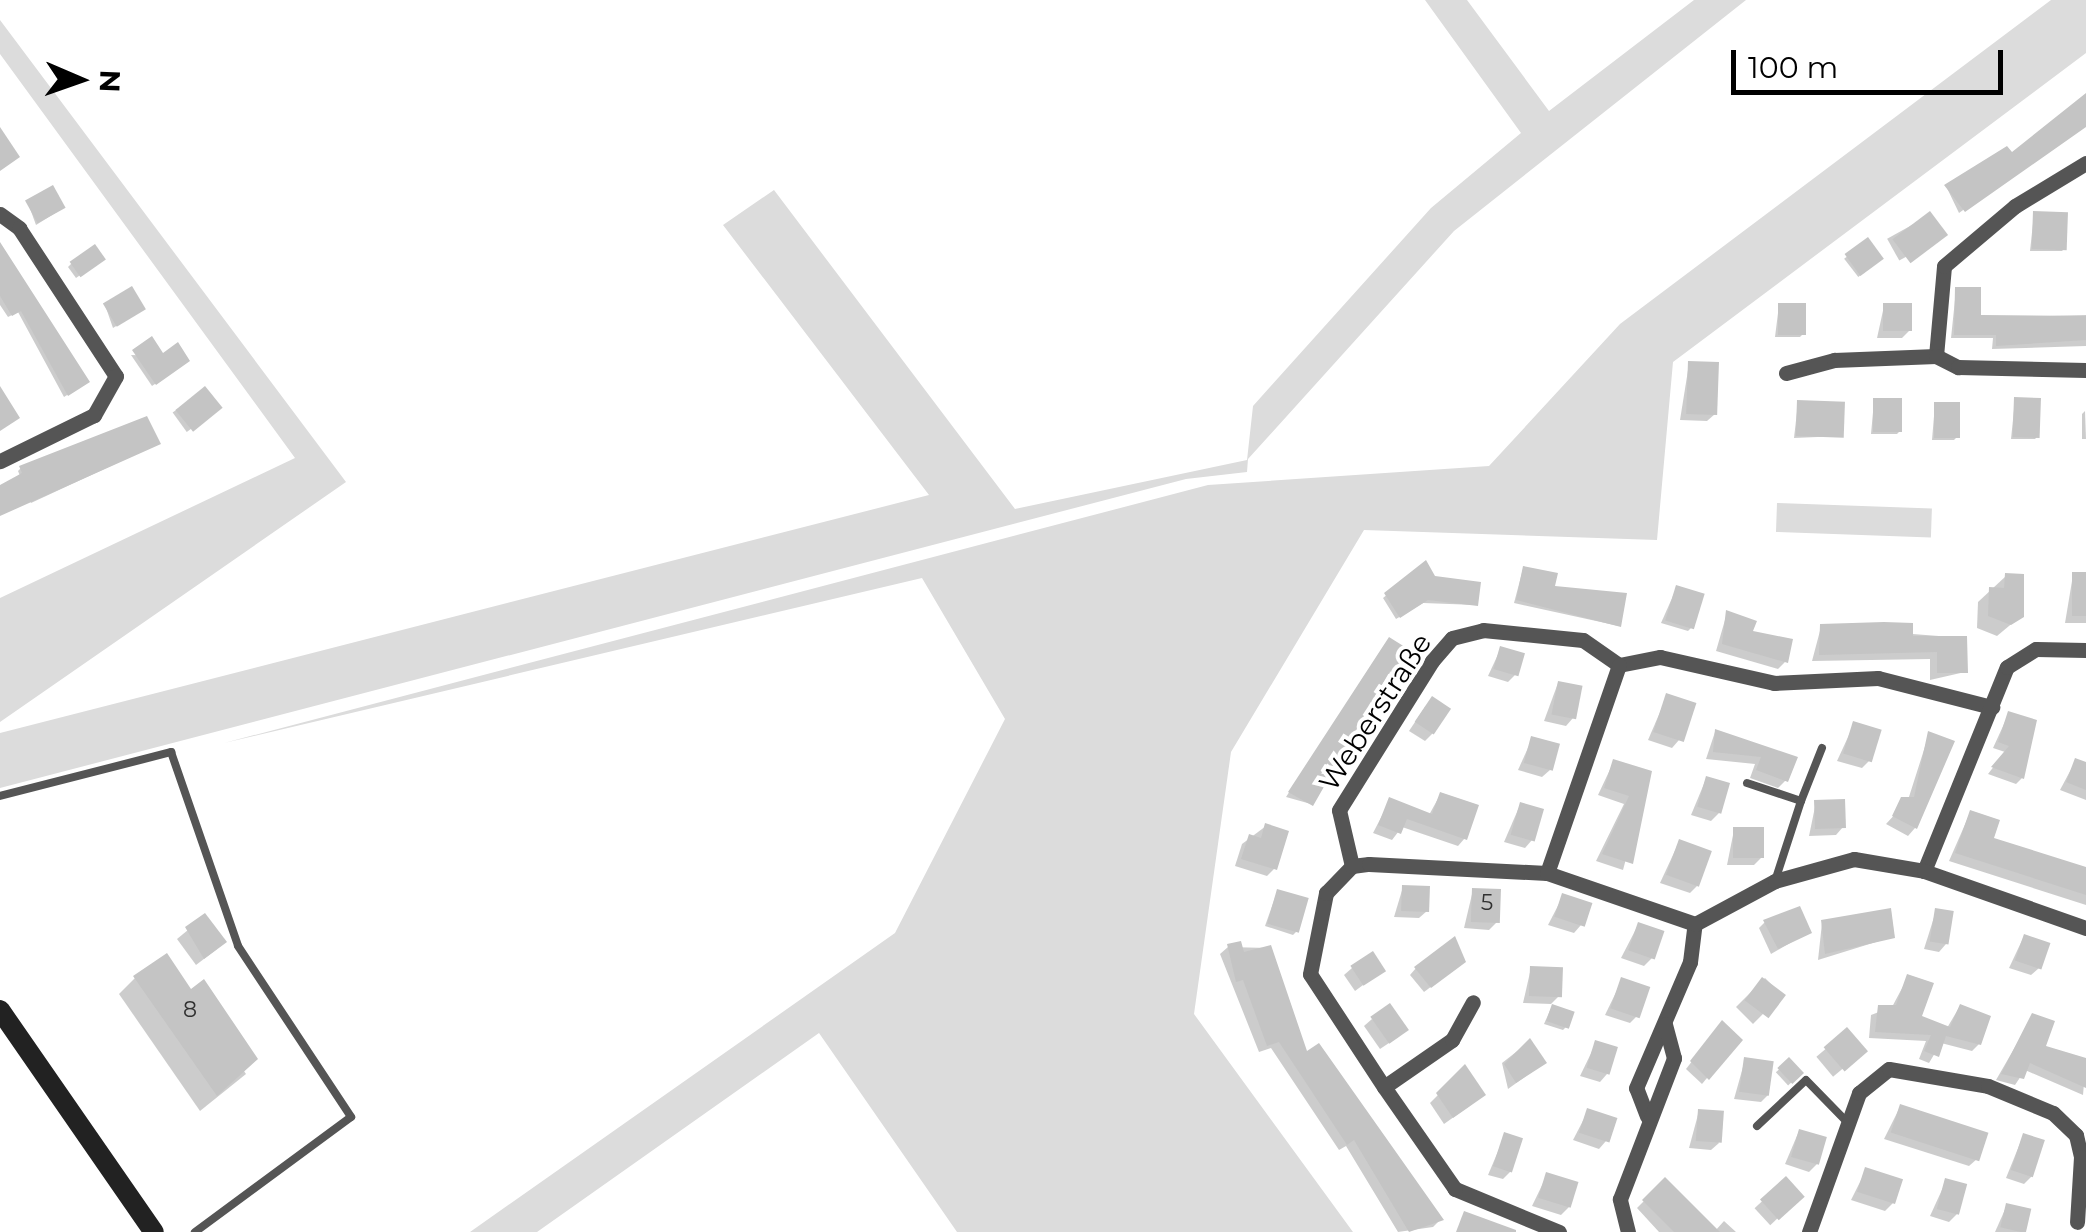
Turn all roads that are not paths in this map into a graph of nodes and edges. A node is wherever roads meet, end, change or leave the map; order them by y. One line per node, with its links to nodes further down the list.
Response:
1 (2086, 163): 3 (street)
2 (0, 214): 6 (street)
3 (1936, 356): 4 (street); 5 (street)
4 (2086, 370)
5 (1786, 373)
6 (0, 461)
7 (2086, 650): 9 (street)
8 (1619, 665): 9 (street); 14 (street, Weberstraße); 15 (street)
9 (1992, 706): 16 (street)
10 (1822, 748): 13 (lane)
11 (1747, 783): 13 (lane)
12 (0, 796): 30 (lane)
13 (1801, 801): 17 (lane)
14 (1352, 866): 15 (street); 23 (street)
15 (1547, 872): 18 (street)
16 (1924, 872): 17 (street); 19 (street)
17 (1775, 881): 18 (street)
18 (1695, 924): 22 (street)
19 (2086, 928)
20 (1473, 1002): 23 (street)
21 (0, 1010): 29 (street)
22 (1665, 1024): 24 (street); 24 (street)
23 (1384, 1087): 31 (street)
24 (1647, 1116): 28 (street)
25 (1850, 1124): 26 (lane); 27 (street); 33 (street)
26 (1757, 1126)
27 (2076, 1226)
28 (1625, 1228): 32 (street)
29 (154, 1232)
30 (195, 1232)
31 (1559, 1232)
32 (1604, 1232)
33 (1810, 1232)

